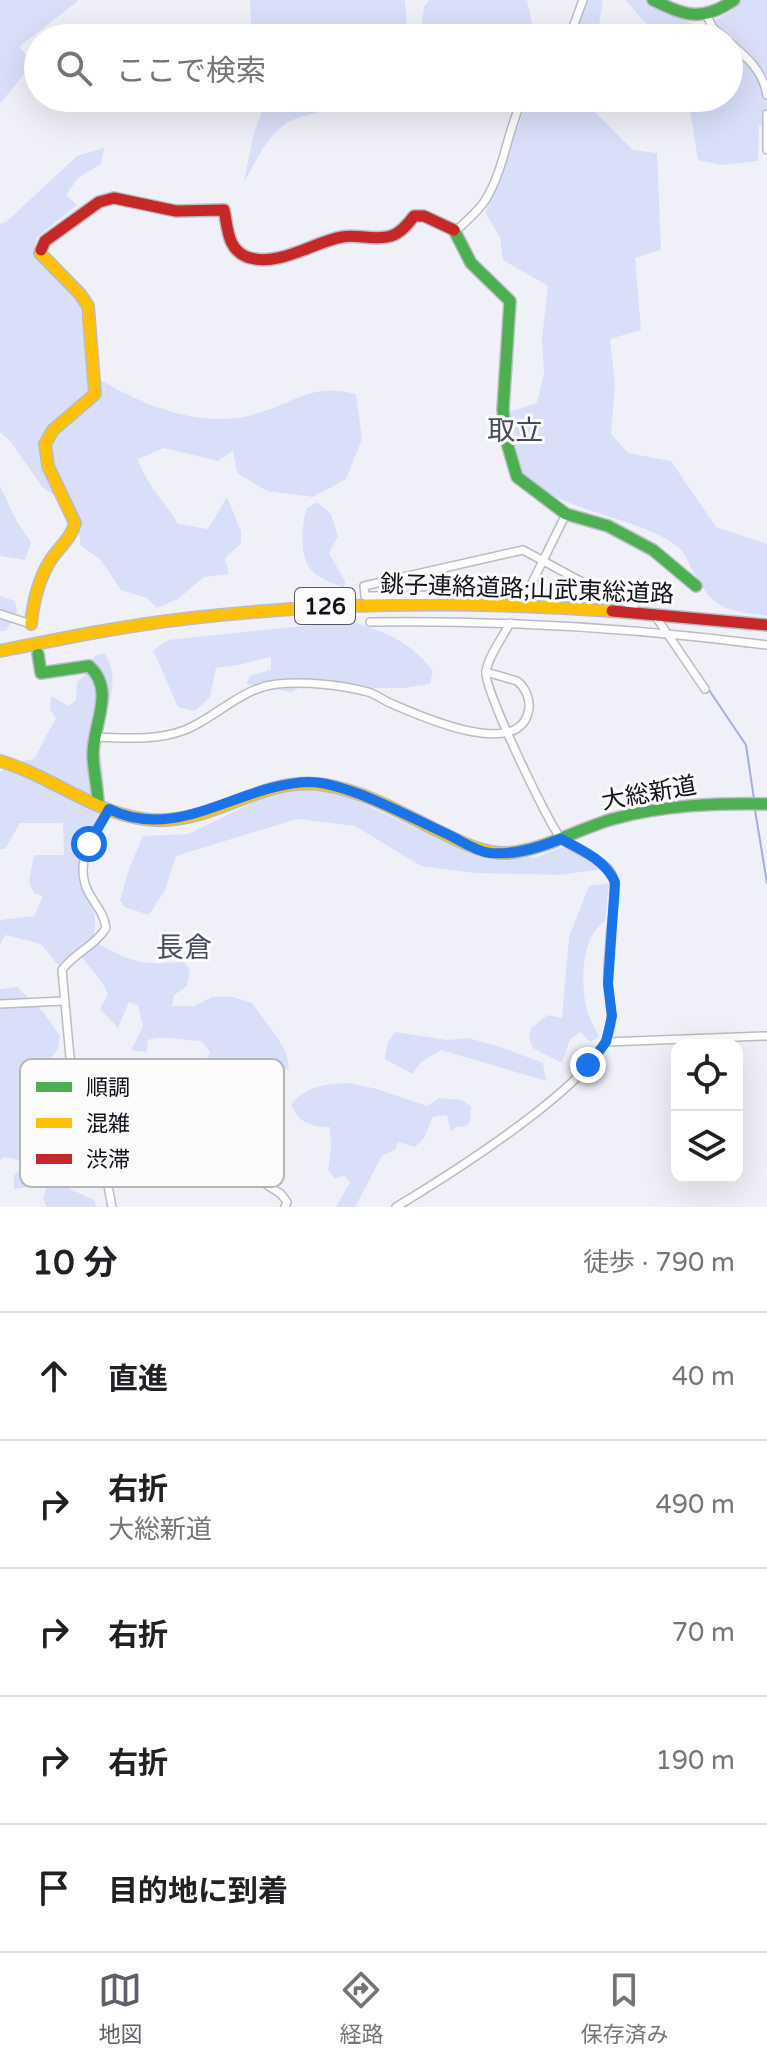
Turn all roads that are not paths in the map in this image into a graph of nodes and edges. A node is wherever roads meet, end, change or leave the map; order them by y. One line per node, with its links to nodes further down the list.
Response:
1 (583, 0): 5 (street)
2 (653, 0): 4 (main road)
3 (734, 0): 4 (main road)
4 (707, 16): 6 (street)
5 (574, 24)
6 (711, 24)
7 (743, 53): 8 (street)
8 (767, 95)
9 (517, 112): 12 (street)
10 (767, 114): 11 (street)
11 (767, 150)
12 (456, 231): 13 (main road); 23 (main road)
13 (566, 514): 14 (street); 15 (main road)
14 (544, 560): 16 (street); 17 (street); 17 (street)
15 (696, 586)
16 (595, 589): 17 (street); 18 (street)
17 (527, 593)
18 (634, 606)
19 (0, 614): 23 (street)
20 (658, 616): 24 (main road, 銚子連絡道路;山武東総道路 / 126); 25 (street); 27 (main road, 銚子連絡道路;山武東総道路 / 126)
21 (370, 622): 22 (street)
22 (510, 623): 25 (street); 29 (street)
23 (31, 624)
24 (767, 625)
25 (667, 632): 26 (street); 30 (street)
26 (767, 645)
27 (0, 651)
28 (38, 654): 32 (main road)
29 (486, 672): 31 (street); 31 (street)
30 (705, 689)
31 (507, 734): 32 (street); 36 (street)
32 (95, 737): 35 (main road)
33 (0, 761): 35 (main road, 大総新道)
34 (767, 804): 36 (main road, 大総新道)
35 (103, 806): 36 (main road, 大総新道); 37 (street)
36 (561, 839): 40 (street)
37 (64, 1001): 38 (street); 41 (street)
38 (0, 1004)
39 (767, 1036): 40 (street)
40 (606, 1042): 44 (street)
41 (71, 1059)
42 (270, 1187): 43 (street)
43 (285, 1207)
44 (396, 1207)

